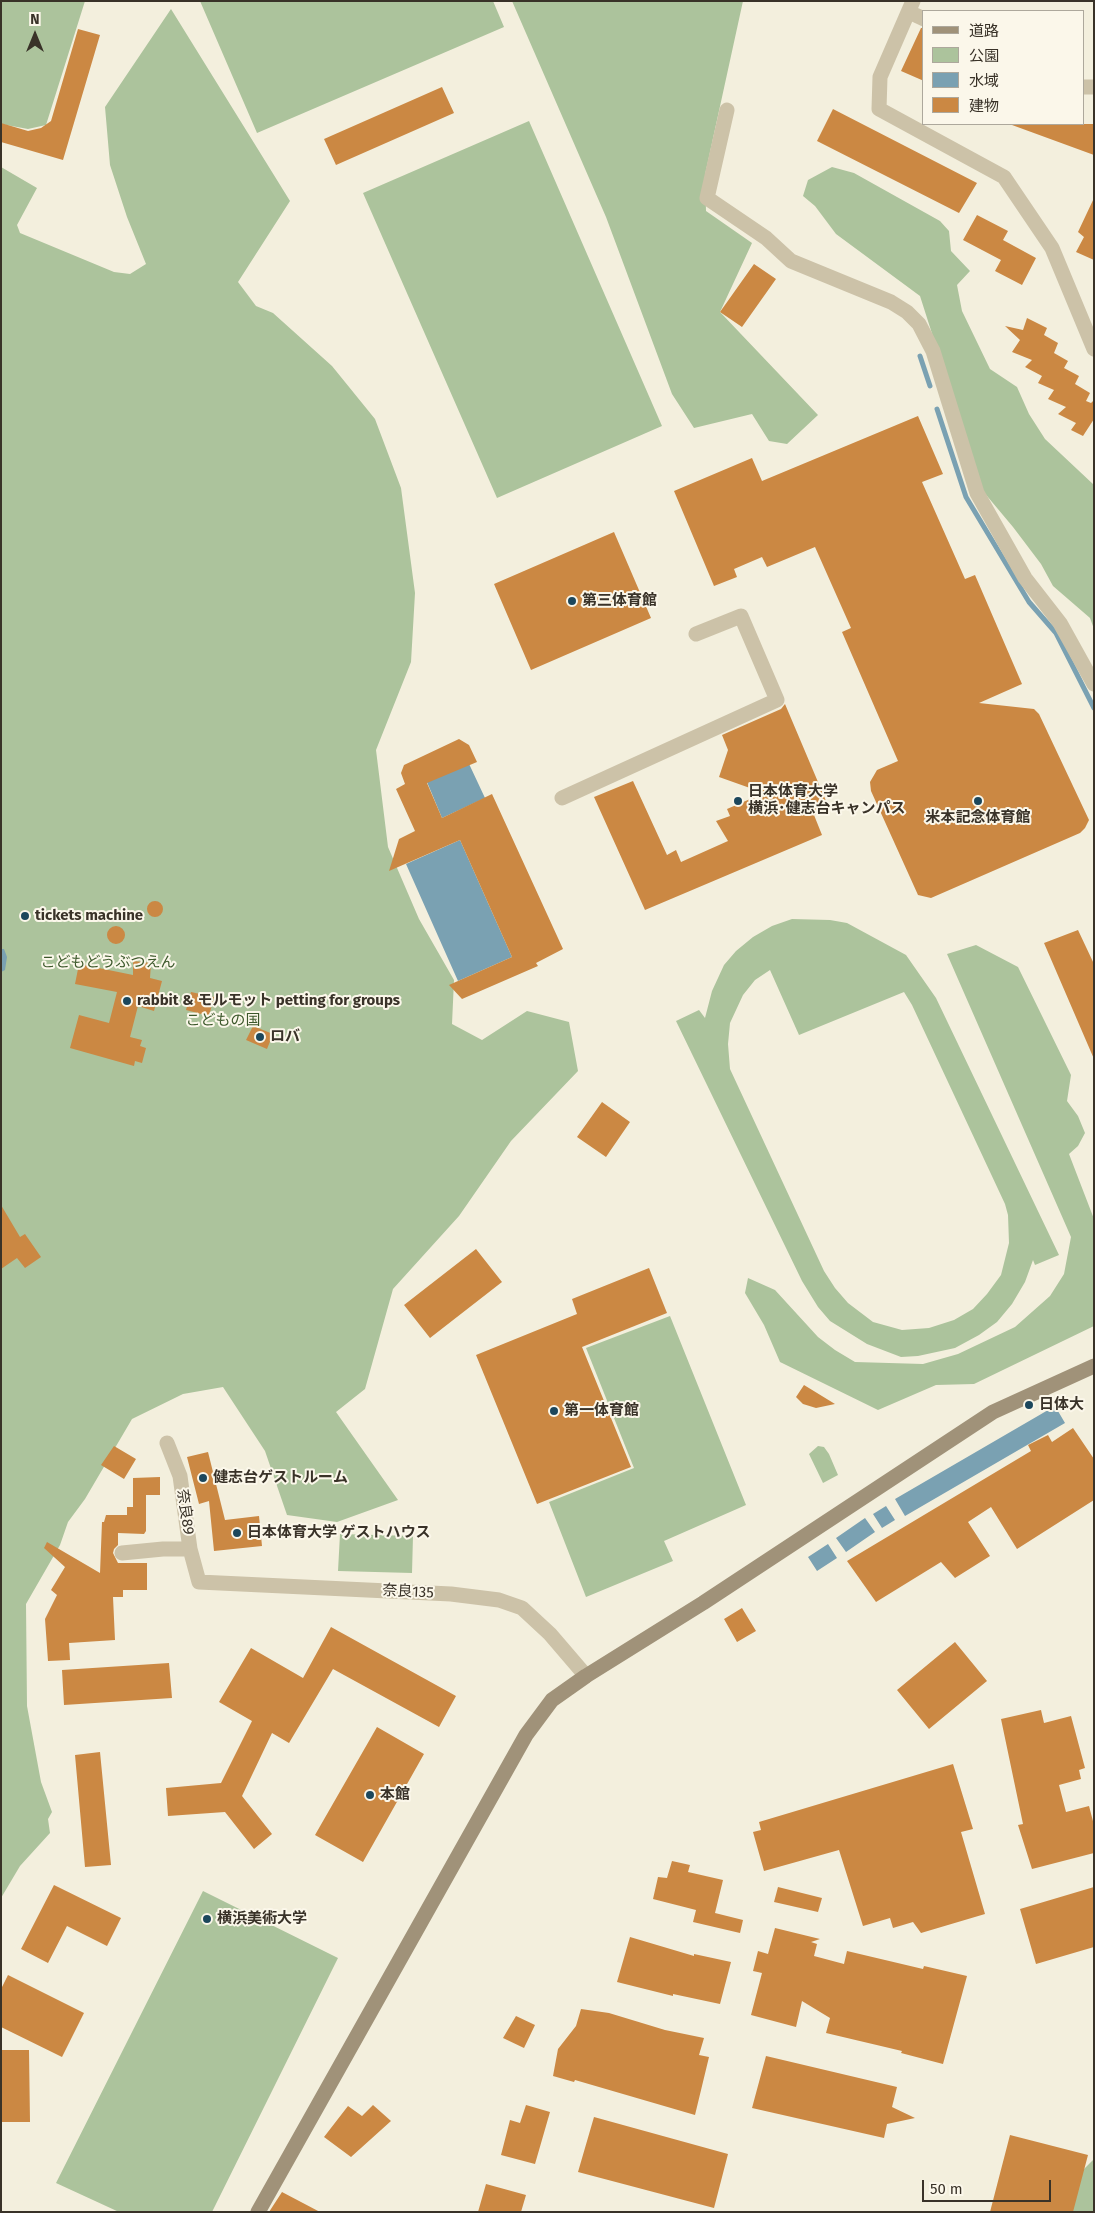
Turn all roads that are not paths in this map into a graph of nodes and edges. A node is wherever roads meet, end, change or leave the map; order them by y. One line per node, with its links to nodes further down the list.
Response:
1 (911, 6): 2 (street); 4 (street)
2 (922, 17)
3 (726, 110): 6 (street)
4 (1094, 349)
5 (696, 634): 7 (street)
6 (1094, 684)
7 (562, 798)
8 (1094, 1366): 13 (street)
9 (167, 1443): 10 (street, 奈良89)
10 (190, 1549): 11 (street); 12 (street, 奈良89)
11 (122, 1553)
12 (199, 1582): 13 (street, 奈良135)
13 (586, 1676): 14 (street)
14 (258, 2212)

